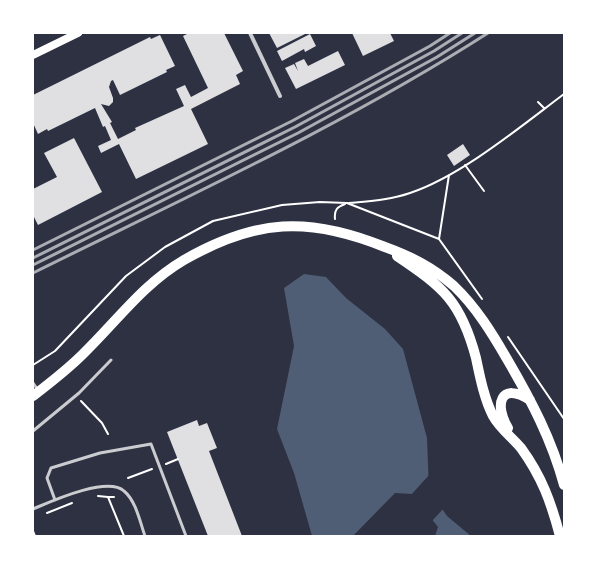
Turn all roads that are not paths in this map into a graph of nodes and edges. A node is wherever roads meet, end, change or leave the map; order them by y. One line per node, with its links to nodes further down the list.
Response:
1 (78, 33): 3 (main road)
2 (250, 33): 4 (street)
3 (33, 55)
4 (280, 96)
5 (380, 245): 7 (main road); 8 (main road); 10 (main road)
6 (111, 360): 9 (lane)
7 (35, 390)
8 (530, 400): 10 (main road); 11 (main road)
9 (33, 431)
10 (517, 443): 16 (main road)
11 (564, 485)
12 (55, 500): 13 (lane); 14 (lane); 15 (lane)
13 (33, 509)
14 (145, 536)
15 (186, 536)
16 (560, 536)

